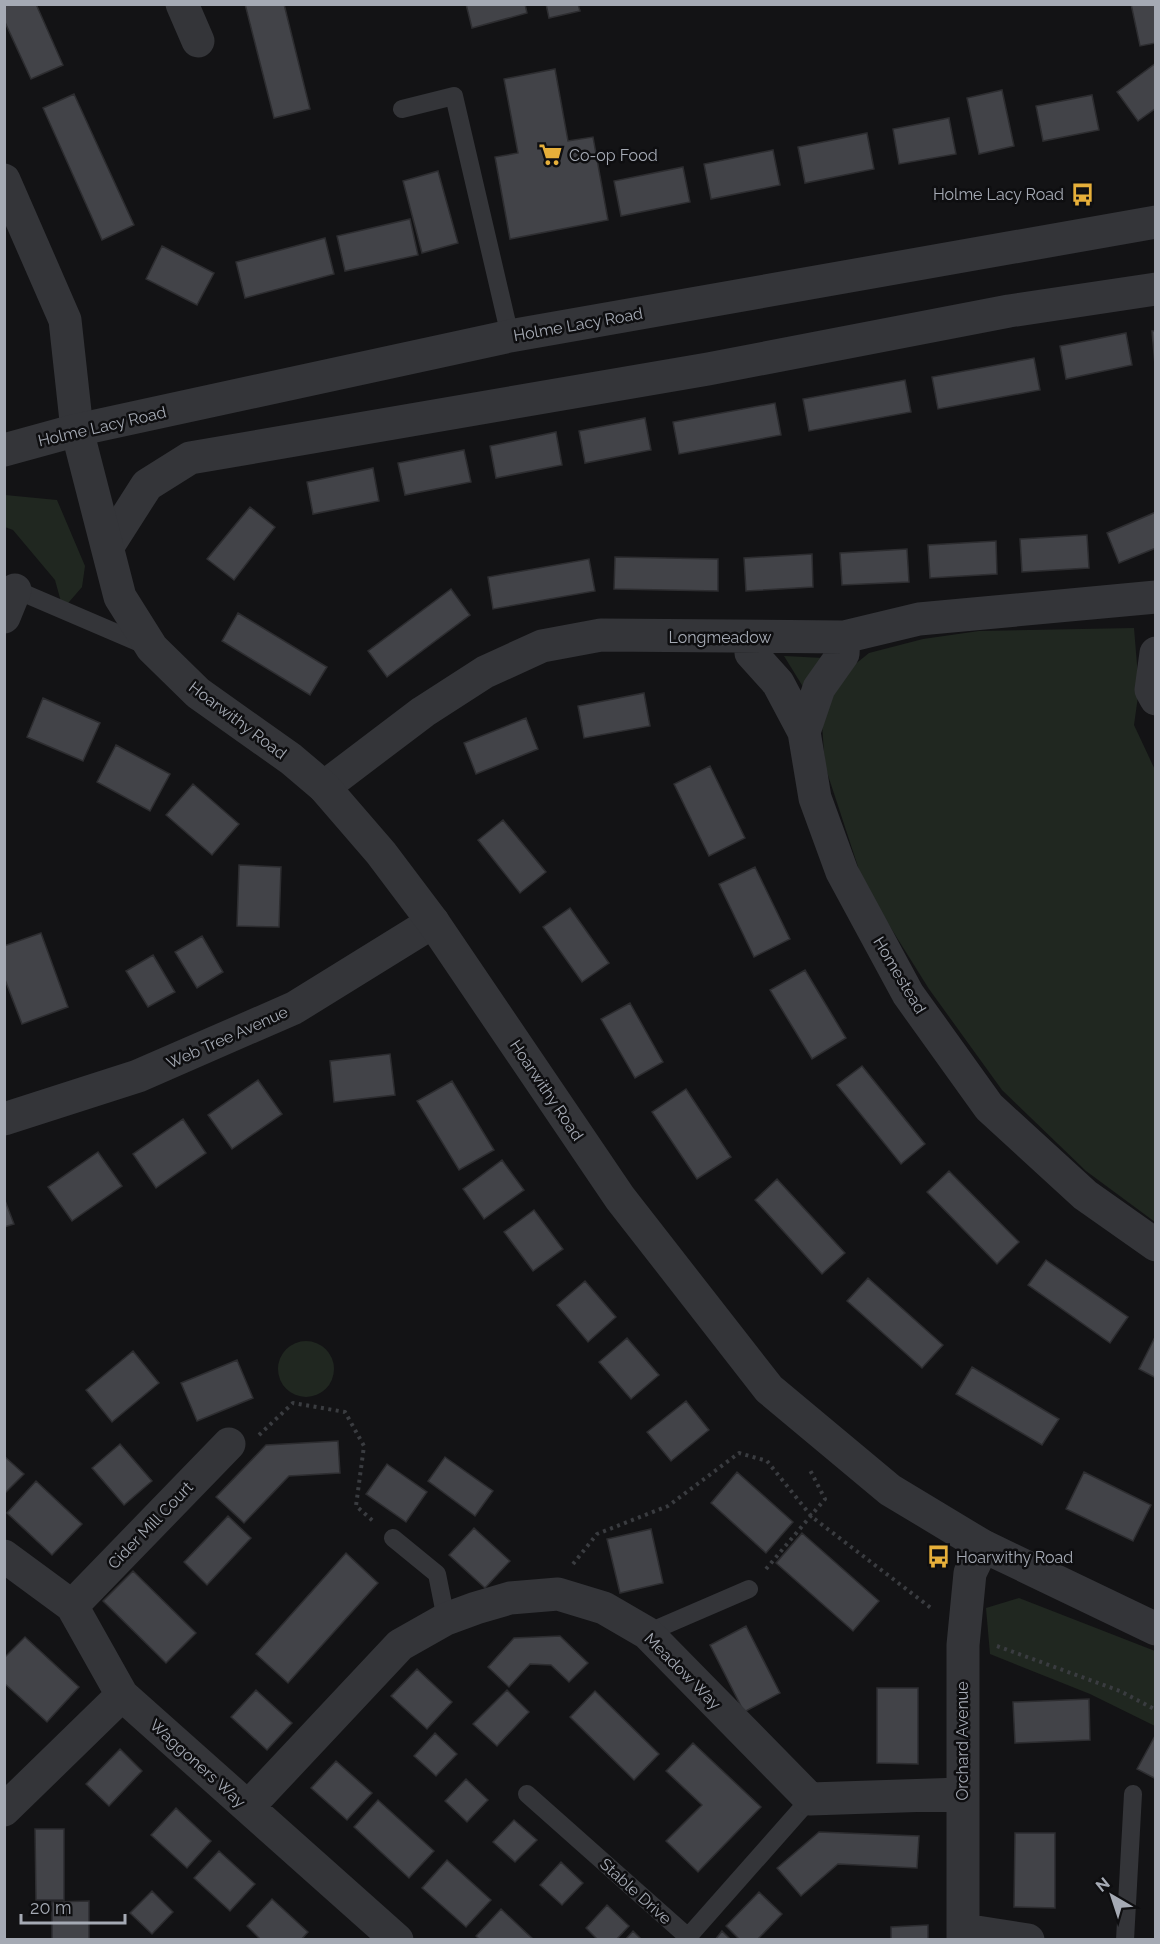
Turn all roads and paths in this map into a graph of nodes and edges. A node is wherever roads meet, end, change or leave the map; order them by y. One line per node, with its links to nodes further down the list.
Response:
1 (182, 4): 2 (street)
2 (198, 41)
3 (402, 109): 7 (lane)
4 (4, 180): 8 (street, Hoarwithy Road)
5 (1155, 222): 7 (street, Holme Lacy Road)
6 (1155, 289): 10 (street)
7 (510, 336): 8 (street, Holme Lacy Road)
8 (77, 430): 9 (street, Holme Lacy Road); 10 (street, Hoarwithy Road)
9 (4, 450)
10 (108, 546): 15 (street, Hoarwithy Road)
11 (8, 597): 15 (lane)
12 (1155, 597): 13 (street, Longmeadow)
13 (844, 637): 14 (street, Longmeadow); 18 (street)
14 (750, 638): 18 (street, Homestead); 19 (street, Longmeadow)
15 (152, 648): 19 (street, Hoarwithy Road)
16 (1155, 653): 17 (street)
17 (1155, 699)
18 (804, 732): 22 (street, Homestead)
19 (324, 787): 20 (street, Hoarwithy Road)
20 (433, 922): 21 (street, Web Tree Avenue); 26 (street, Hoarwithy Road)
21 (4, 1119)
22 (1155, 1245)
23 (229, 1444): 25 (path); 30 (street, Cider Mill Court)
24 (812, 1517): 28 (path); 29 (path); 34 (path)
25 (393, 1538): 31 (lane)
26 (983, 1546): 32 (street, Hoarwithy Road); 34 (street, Orchard Avenue)
27 (4, 1556): 30 (street)
28 (749, 1589): 33 (lane)
29 (558, 1594): 31 (street, Meadow Way); 33 (street, Meadow Way)
30 (72, 1606): 35 (street)
31 (446, 1619): 41 (street, Meadow Way)
32 (1155, 1629)
33 (647, 1633): 40 (street, Meadow Way)
34 (964, 1633): 36 (path); 38 (street, Orchard Avenue)
35 (122, 1695): 41 (street, Waggoners Way); 42 (street)
36 (1155, 1710)
37 (528, 1794): 40 (lane, Stable Drive)
38 (962, 1794): 40 (street); 43 (street, Orchard Avenue)
39 (1133, 1794): 46 (lane)
40 (810, 1799)
41 (248, 1807): 44 (street, Waggoners Way)
42 (4, 1810)
43 (964, 1935): 45 (street)
44 (397, 1940)
45 (1028, 1940)
46 (1125, 1940)

